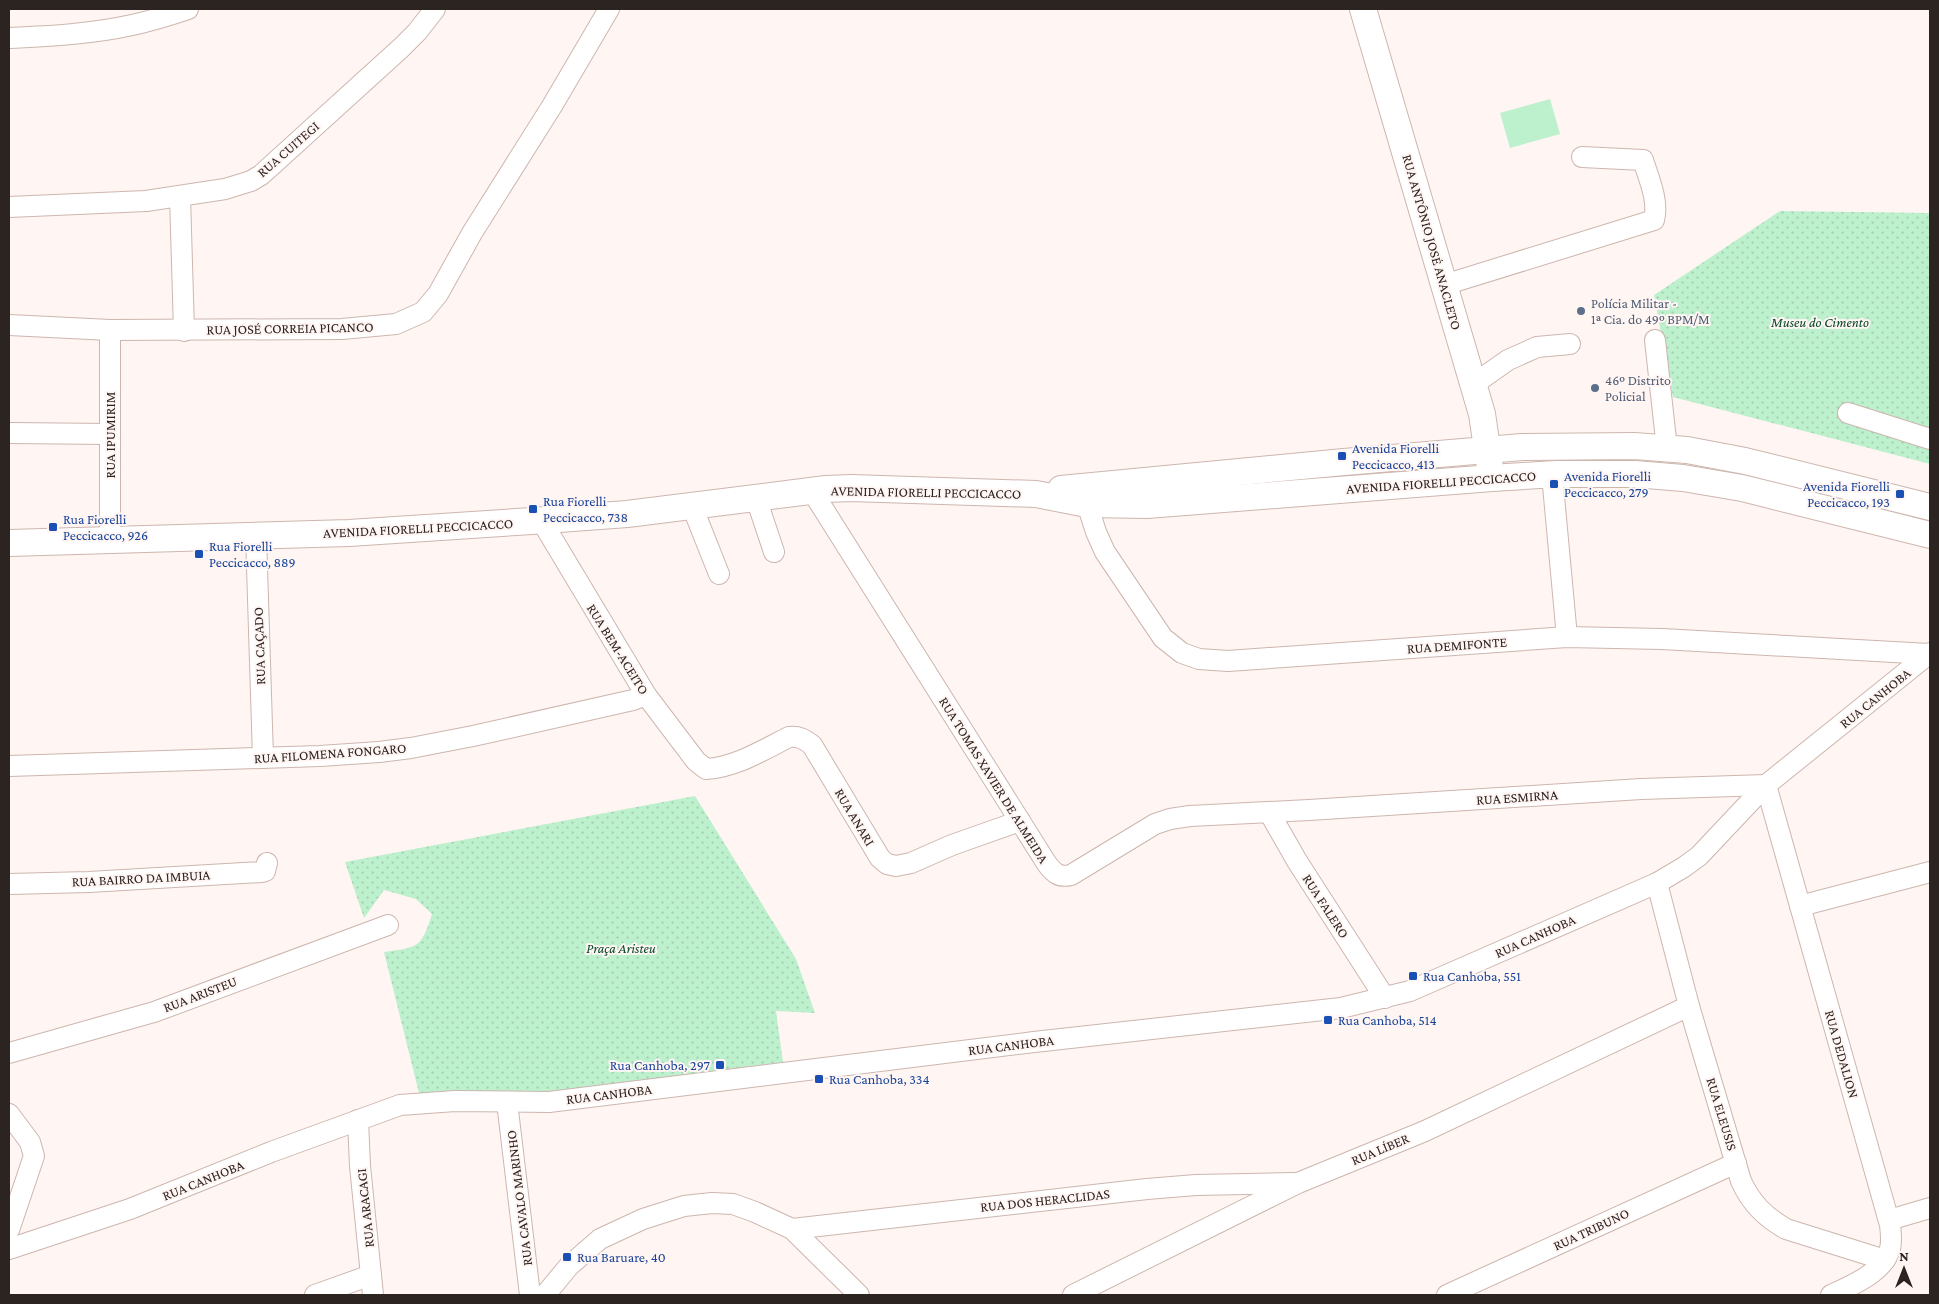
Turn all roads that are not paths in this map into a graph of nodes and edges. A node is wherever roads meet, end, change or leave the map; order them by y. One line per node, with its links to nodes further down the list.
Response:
1 (188, 9): 5 (street)
2 (435, 9): 7 (street, RUA CUITEGI)
3 (609, 9): 12 (street, RUA JOSÉ CORREIA PICANCO)
4 (1363, 9): 9 (main road, RUA ANTÔNIO JOSÉ ANACLETO)
5 (9, 38)
6 (1582, 157): 9 (street)
7 (180, 196): 8 (street, RUA CUITEGI); 12 (street)
8 (9, 208)
9 (1444, 285): 15 (main road, RUA ANTÔNIO JOSÉ ANACLETO)
10 (9, 325): 11 (street, RUA JOSÉ CORREIA PICANCO)
11 (110, 330): 12 (street, RUA JOSÉ CORREIA PICANCO); 18 (street, RUA IPUMIRIM)
12 (184, 331)
13 (1655, 340): 20 (street)
14 (1570, 344): 15 (street)
15 (1474, 384): 21 (main road, RUA ANTÔNIO JOSÉ ANACLETO)
16 (1848, 414): 19 (street)
17 (9, 433): 18 (street)
18 (110, 434): 32 (street, RUA IPUMIRIM)
19 (1930, 439)
20 (1667, 449): 21 (main road, AVENIDA FIORELLI PECCICACCO); 28 (main road, AVENIDA FIORELLI PECCICACCO)
21 (1487, 450): 23 (main road, RUA ANTÔNIO JOSÉ ANACLETO); 25 (main road, AVENIDA FIORELLI PECCICACCO)
22 (1552, 475): 23 (main road, AVENIDA FIORELLI PECCICACCO); 31 (main road, AVENIDA FIORELLI PECCICACCO); 36 (street)
23 (1492, 478): 25 (main road, AVENIDA FIORELLI PECCICACCO)
24 (812, 491): 25 (main road, AVENIDA FIORELLI PECCICACCO); 26 (main road, AVENIDA FIORELLI PECCICACCO); 44 (street, RUA TOMAS XAVIER DE ALMEIDA)
25 (1084, 496): 36 (street, RUA DEMIFONTE)
26 (756, 498): 27 (main road, AVENIDA FIORELLI PECCICACCO); 34 (street)
27 (692, 506): 29 (main road, AVENIDA FIORELLI PECCICACCO); 35 (street)
28 (1930, 507)
29 (541, 520): 30 (main road, AVENIDA FIORELLI PECCICACCO); 38 (street, RUA BEM-ACEITO)
30 (256, 535): 32 (main road, AVENIDA FIORELLI PECCICACCO); 39 (street, RUA CAÇADO)
31 (1930, 535)
32 (110, 540): 33 (main road, AVENIDA FIORELLI PECCICACCO)
33 (9, 543)
34 (774, 552)
35 (719, 574)
36 (1567, 637): 37 (street, RUA DEMIFONTE)
37 (1930, 654): 42 (street, RUA CANHOBA)
38 (646, 695): 39 (street, RUA FILOMENA FONGARO); 41 (street, RUA BEM-ACEITO)
39 (263, 758): 40 (street, RUA FILOMENA FONGARO)
40 (9, 766)
41 (706, 769): 44 (street, RUA ANARI)
42 (1766, 785): 43 (street, RUA ESMIRNA); 47 (street, RUA CANHOBA); 49 (street, RUA DEDALION)
43 (1268, 812): 44 (street, RUA TOMAS XAVIER DE ALMEIDA); 51 (street, RUA FALERO)
44 (1020, 820)
45 (266, 863): 48 (street, RUA BAIRRO DA IMBUIA)
46 (1930, 872): 49 (street)
47 (1657, 883): 51 (street, RUA CANHOBA); 52 (street, RUA ELEUSIS)
48 (9, 884)
49 (1800, 906): 60 (street, RUA DEDALION)
50 (388, 925): 53 (street, RUA ARISTEU)
51 (1385, 998): 54 (street, RUA CANHOBA)
52 (1689, 1006): 57 (street, RUA ELEUSIS); 58 (street, RUA LÍBER)
53 (9, 1053)
54 (507, 1102): 56 (street, RUA CANHOBA); 68 (street, RUA CAVALO MARINHO)
55 (9, 1114): 62 (street)
56 (358, 1120): 63 (street, RUA CANHOBA); 65 (street, RUA ARACAGI)
57 (1736, 1163): 64 (street, RUA ELEUSIS); 72 (street, RUA TRIBUNO)
58 (1298, 1183): 61 (street, RUA DOS HERACLIDAS); 71 (street, RUA LÍBER)
59 (1930, 1208): 60 (street)
60 (1889, 1220): 64 (street, RUA DEDALION)
61 (792, 1229): 69 (street); 70 (street)
62 (9, 1230)
63 (9, 1249)
64 (1885, 1260): 73 (street)
65 (372, 1274): 66 (street); 67 (street, RUA ARACAGI)
66 (315, 1295)
67 (373, 1295)
68 (530, 1295)
69 (545, 1295)
70 (859, 1295)
71 (1072, 1295)
72 (1447, 1295)
73 (1831, 1295)

